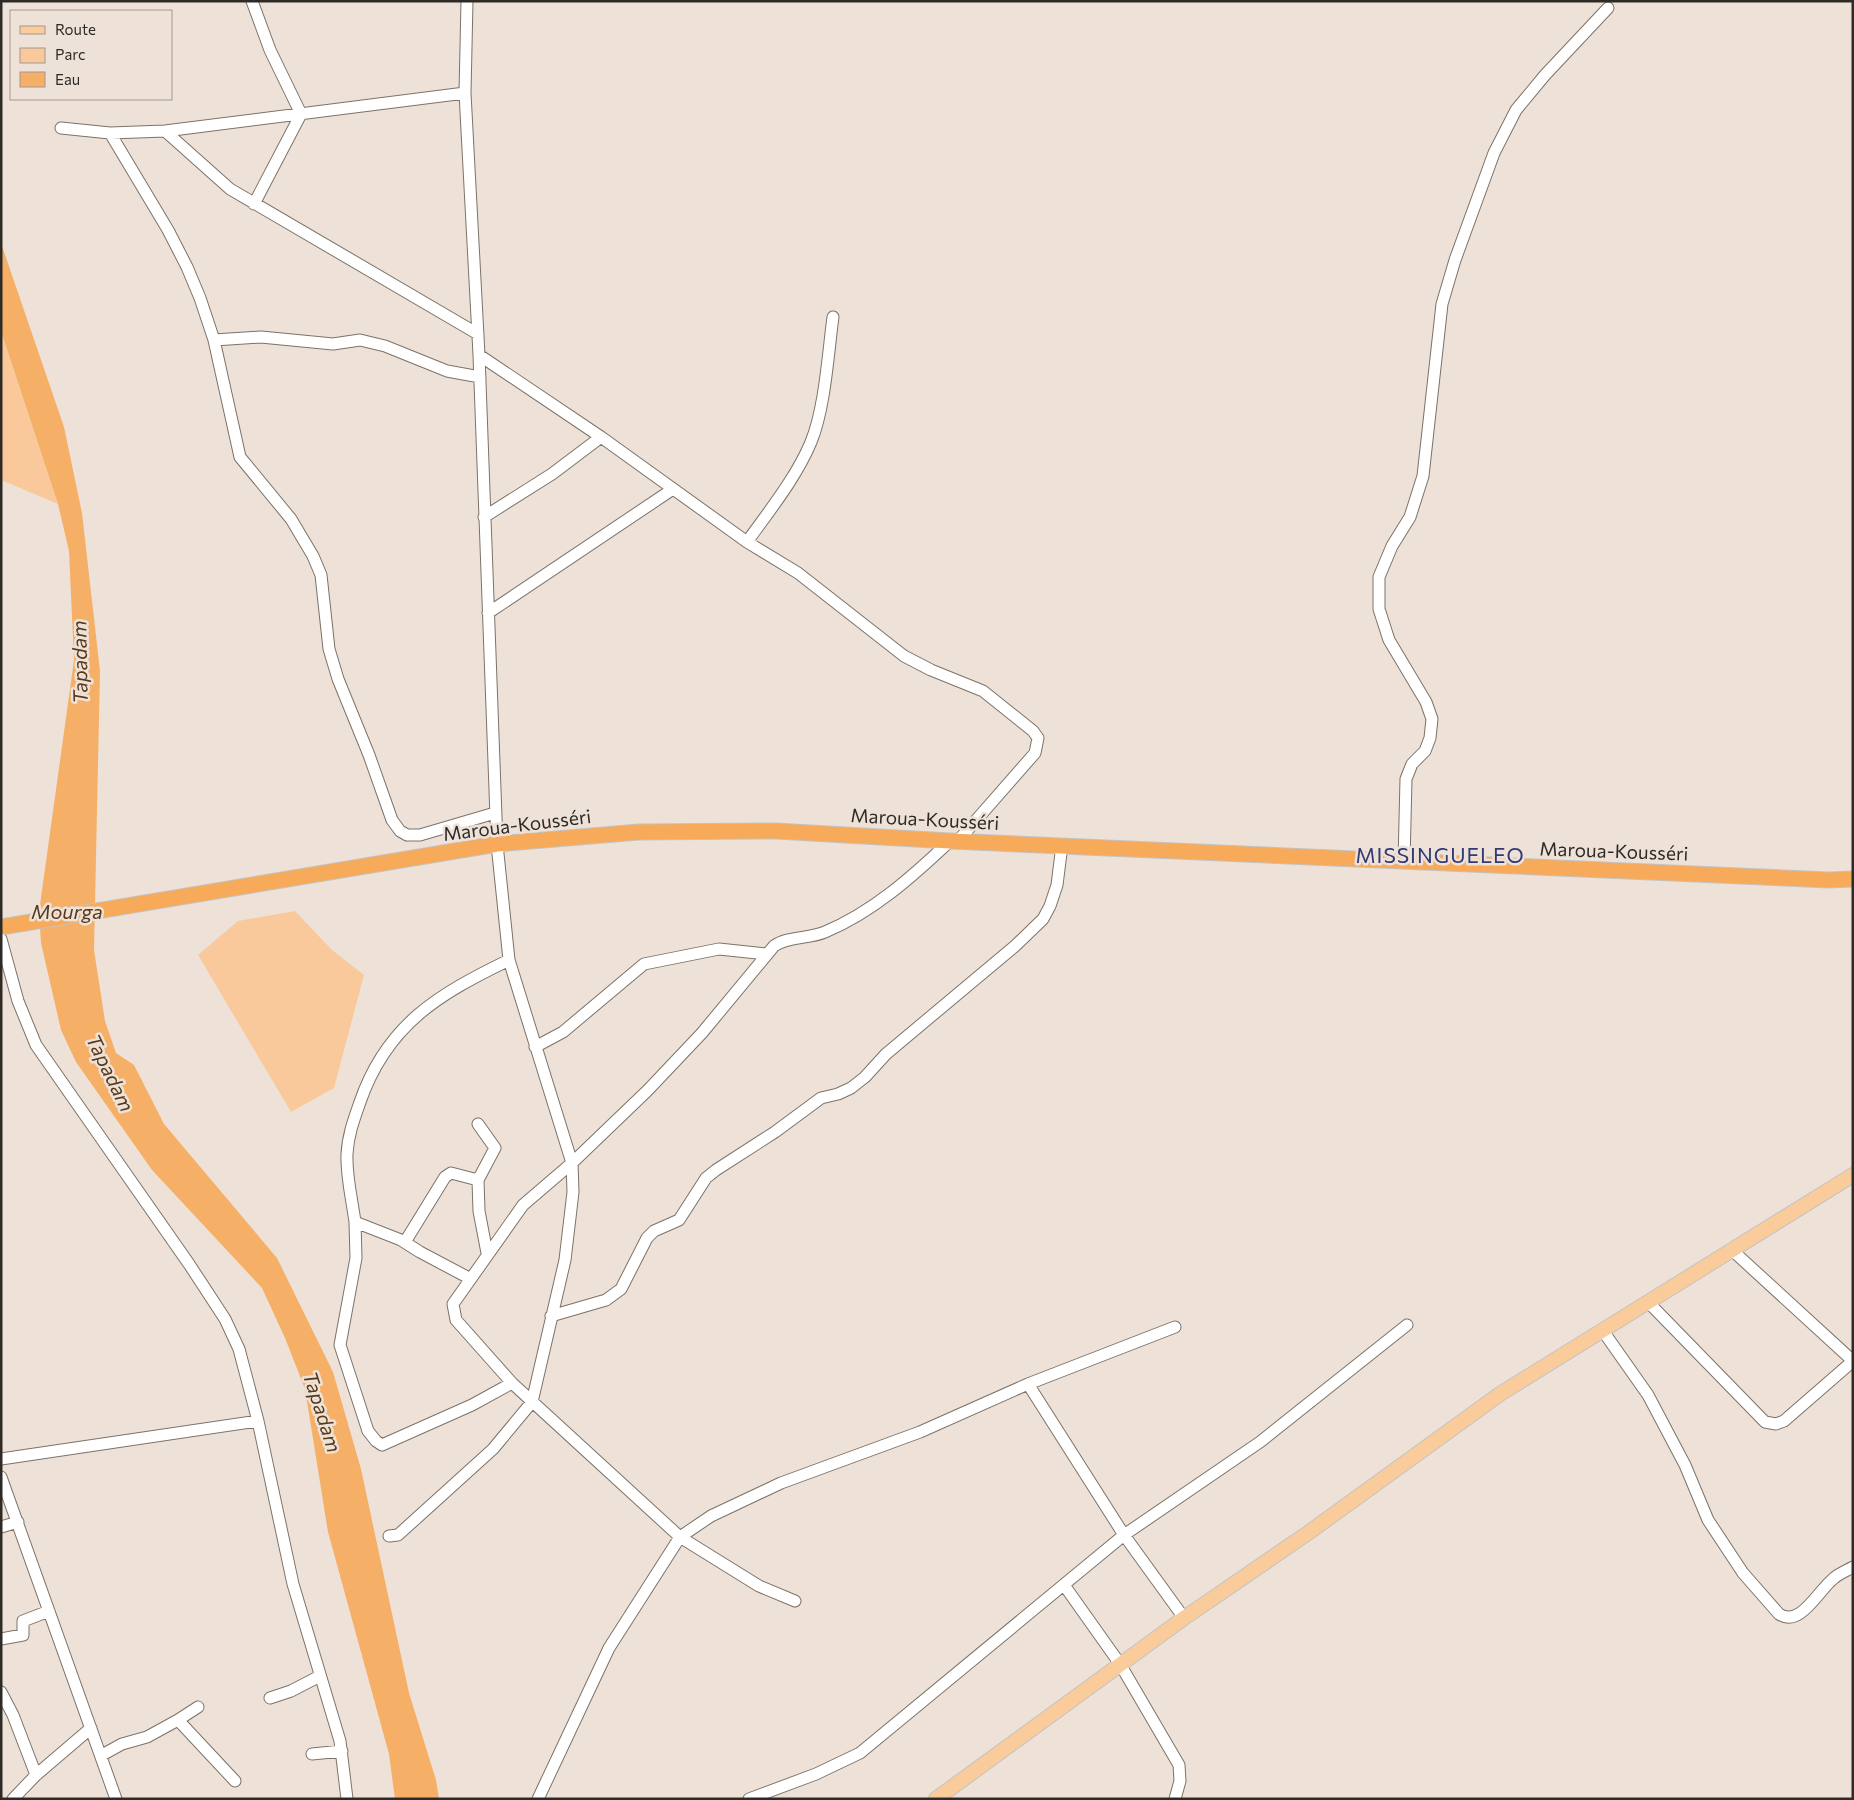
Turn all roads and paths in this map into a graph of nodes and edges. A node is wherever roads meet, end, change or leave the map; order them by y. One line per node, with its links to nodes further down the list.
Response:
1 (252, 1): 5 (street)
2 (467, 1): 4 (street)
3 (1608, 8): 24 (street)
4 (465, 93): 5 (street); 11 (street)
5 (302, 114): 7 (street); 9 (street)
6 (61, 128): 8 (street)
7 (165, 131): 8 (street); 9 (street)
8 (110, 133): 12 (street)
9 (254, 204): 11 (street)
10 (833, 317): 18 (street)
11 (478, 334): 13 (street)
12 (214, 340): 14 (street); 20 (street)
13 (479, 355): 14 (street); 15 (street)
14 (480, 377): 17 (street)
15 (602, 437): 16 (street); 17 (street)
16 (673, 489): 18 (street); 19 (street)
17 (484, 517): 19 (street)
18 (747, 542): 21 (street)
19 (488, 613): 20 (street)
20 (495, 813): 22 (street)
21 (954, 841): 22 (highway, Maroua-Kousséri); 23 (highway, Maroua-Kousséri); 28 (street)
22 (497, 844): 26 (highway, Maroua-Kousséri); 29 (street)
23 (1062, 845): 24 (highway, Maroua-Kousséri); 41 (street)
24 (1404, 862): 25 (highway, Maroua-Kousséri)
25 (1853, 879)
26 (1, 927)
27 (1, 939): 49 (street)
28 (767, 954): 30 (street); 32 (street)
29 (509, 960): 30 (street); 35 (street)
30 (535, 1047): 32 (street)
31 (478, 1124): 34 (street)
32 (572, 1163): 38 (street); 41 (street)
33 (1853, 1175): 37 (main road)
34 (478, 1180): 36 (street); 38 (street)
35 (355, 1222): 36 (street); 46 (street)
36 (405, 1242): 39 (street)
37 (1733, 1251): 40 (main road); 45 (street)
38 (487, 1253): 39 (street)
39 (470, 1278): 46 (street)
40 (1649, 1303): 44 (main road); 45 (street)
41 (551, 1316): 48 (street)
42 (1408, 1325): 54 (street)
43 (1175, 1328): 47 (street)
44 (1603, 1332): 57 (street); 61 (main road)
45 (1853, 1361)
46 (512, 1383): 48 (street)
47 (1028, 1384): 54 (street); 56 (street)
48 (532, 1402): 55 (street); 56 (street)
49 (258, 1421): 50 (street); 64 (street)
50 (1, 1459)
51 (1, 1476): 52 (street)
52 (18, 1522): 53 (street); 60 (street)
53 (1, 1527)
54 (1124, 1534): 58 (street); 61 (street)
55 (389, 1536)
56 (680, 1537): 59 (street); 78 (street)
57 (1853, 1567)
58 (1064, 1585): 63 (street); 79 (street)
59 (795, 1600)
60 (49, 1611): 62 (street); 69 (street)
61 (1184, 1618): 63 (main road)
62 (1, 1639)
63 (1120, 1664): 80 (main road); 81 (street)
64 (320, 1676): 66 (street); 70 (street)
65 (1, 1692): 73 (street)
66 (270, 1698)
67 (198, 1707): 68 (street)
68 (178, 1720): 72 (street); 74 (street)
69 (91, 1728): 72 (street); 73 (street)
70 (342, 1751): 71 (street); 77 (street)
71 (312, 1754)
72 (102, 1755): 76 (street)
73 (36, 1775): 75 (street)
74 (234, 1781)
75 (13, 1799)
76 (116, 1799)
77 (347, 1799)
78 (538, 1799)
79 (749, 1799)
80 (936, 1799)
81 (1175, 1799)

